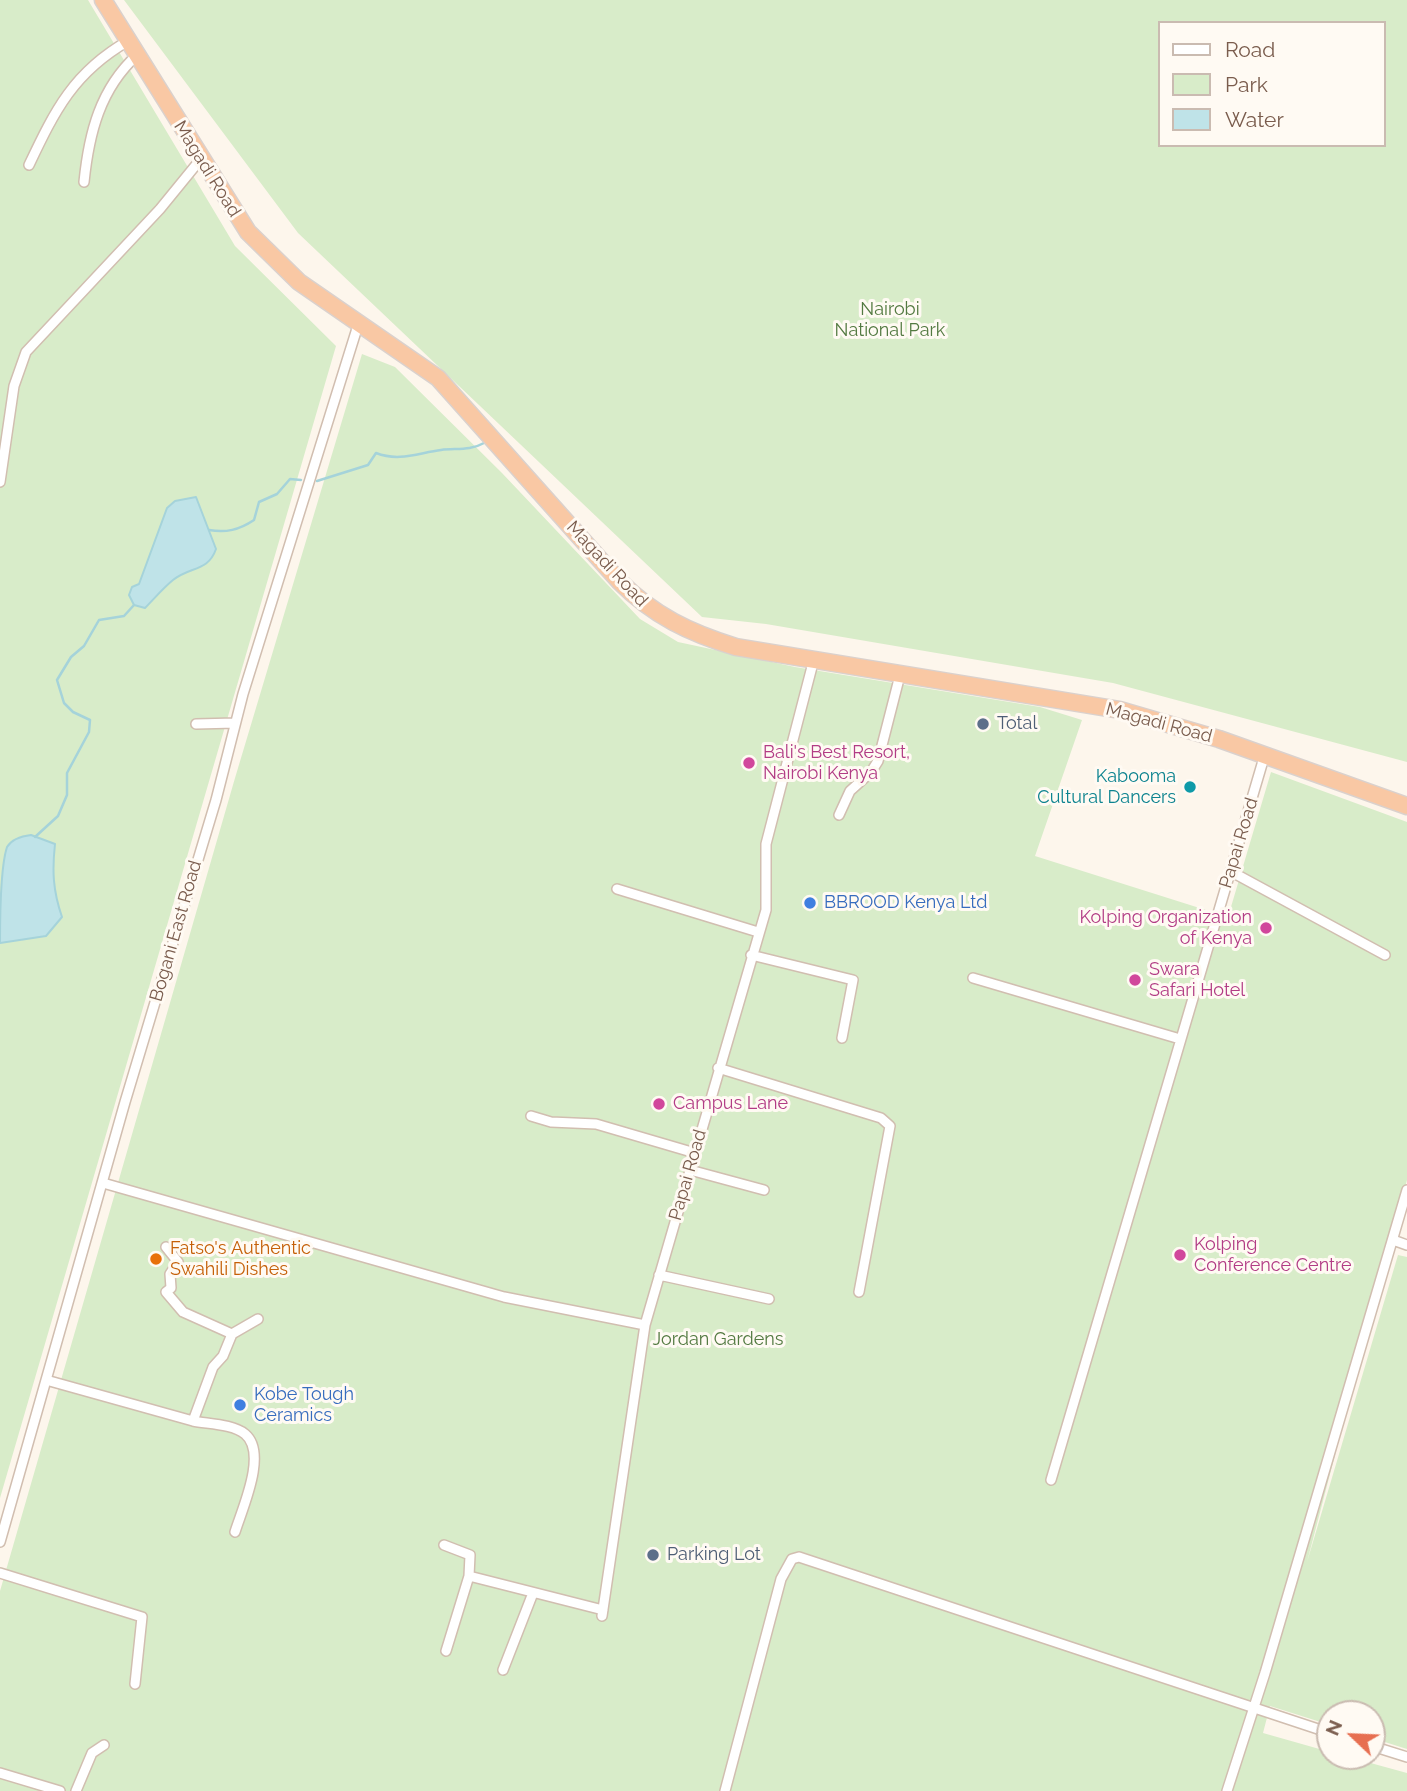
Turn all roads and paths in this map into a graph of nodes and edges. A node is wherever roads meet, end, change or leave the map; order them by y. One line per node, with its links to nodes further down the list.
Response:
1 (103, 0): 2 (highway, Magadi Road)
2 (133, 48): 3 (highway, Magadi Road); 4 (street); 5 (street)
3 (200, 160): 6 (highway, Magadi Road); 7 (street)
4 (29, 165)
5 (84, 182)
6 (359, 322): 8 (highway, Magadi Road); 10 (street, Bogani East Road)
7 (0, 482)
8 (814, 659): 9 (highway, Magadi Road); 17 (street, Papai Road)
9 (900, 675): 12 (highway, Magadi Road); 14 (street)
10 (235, 723): 11 (street); 27 (street, Bogani East Road)
11 (196, 724)
12 (1265, 754): 13 (highway, Magadi Road); 15 (street, Papai Road)
13 (1407, 806)
14 (839, 815)
15 (1230, 871): 18 (street); 22 (street, Papai Road)
16 (617, 889): 17 (street)
17 (758, 932): 19 (street, Papai Road)
18 (1385, 954)
19 (751, 955): 21 (street); 23 (street, Papai Road)
20 (973, 978): 22 (street)
21 (842, 1038)
22 (1180, 1039): 41 (street, Papai Road)
23 (718, 1068): 25 (street, Papai Road); 34 (street)
24 (531, 1116): 25 (street)
25 (695, 1153): 26 (street, Papai Road)
26 (690, 1170): 28 (street); 33 (street, Papai Road)
27 (103, 1183): 37 (street); 39 (street, Bogani East Road)
28 (764, 1190)
29 (1407, 1190): 30 (street)
30 (1393, 1240): 31 (street); 51 (street)
31 (1407, 1245)
32 (166, 1247): 38 (street)
33 (659, 1275): 35 (street); 37 (street, Papai Road)
34 (859, 1292)
35 (769, 1299)
36 (258, 1319): 38 (street)
37 (645, 1325): 47 (street, Papai Road)
38 (232, 1334): 40 (street)
39 (46, 1380): 40 (street); 43 (street, Bogani East Road)
40 (193, 1421): 42 (street)
41 (1051, 1479)
42 (235, 1532)
43 (0, 1542)
44 (444, 1545): 46 (street)
45 (0, 1573): 50 (street)
46 (469, 1576): 47 (street); 48 (street)
47 (533, 1593): 49 (street)
48 (446, 1651)
49 (503, 1670)
50 (135, 1684)
51 (1254, 1710): 52 (street); 59 (street); 60 (street)
52 (1316, 1730)
53 (104, 1745): 58 (street)
54 (1386, 1750): 55 (street)
55 (1407, 1757)
56 (0, 1773): 57 (street)
57 (60, 1791)
58 (76, 1791)
59 (724, 1791)
60 (1227, 1791)

